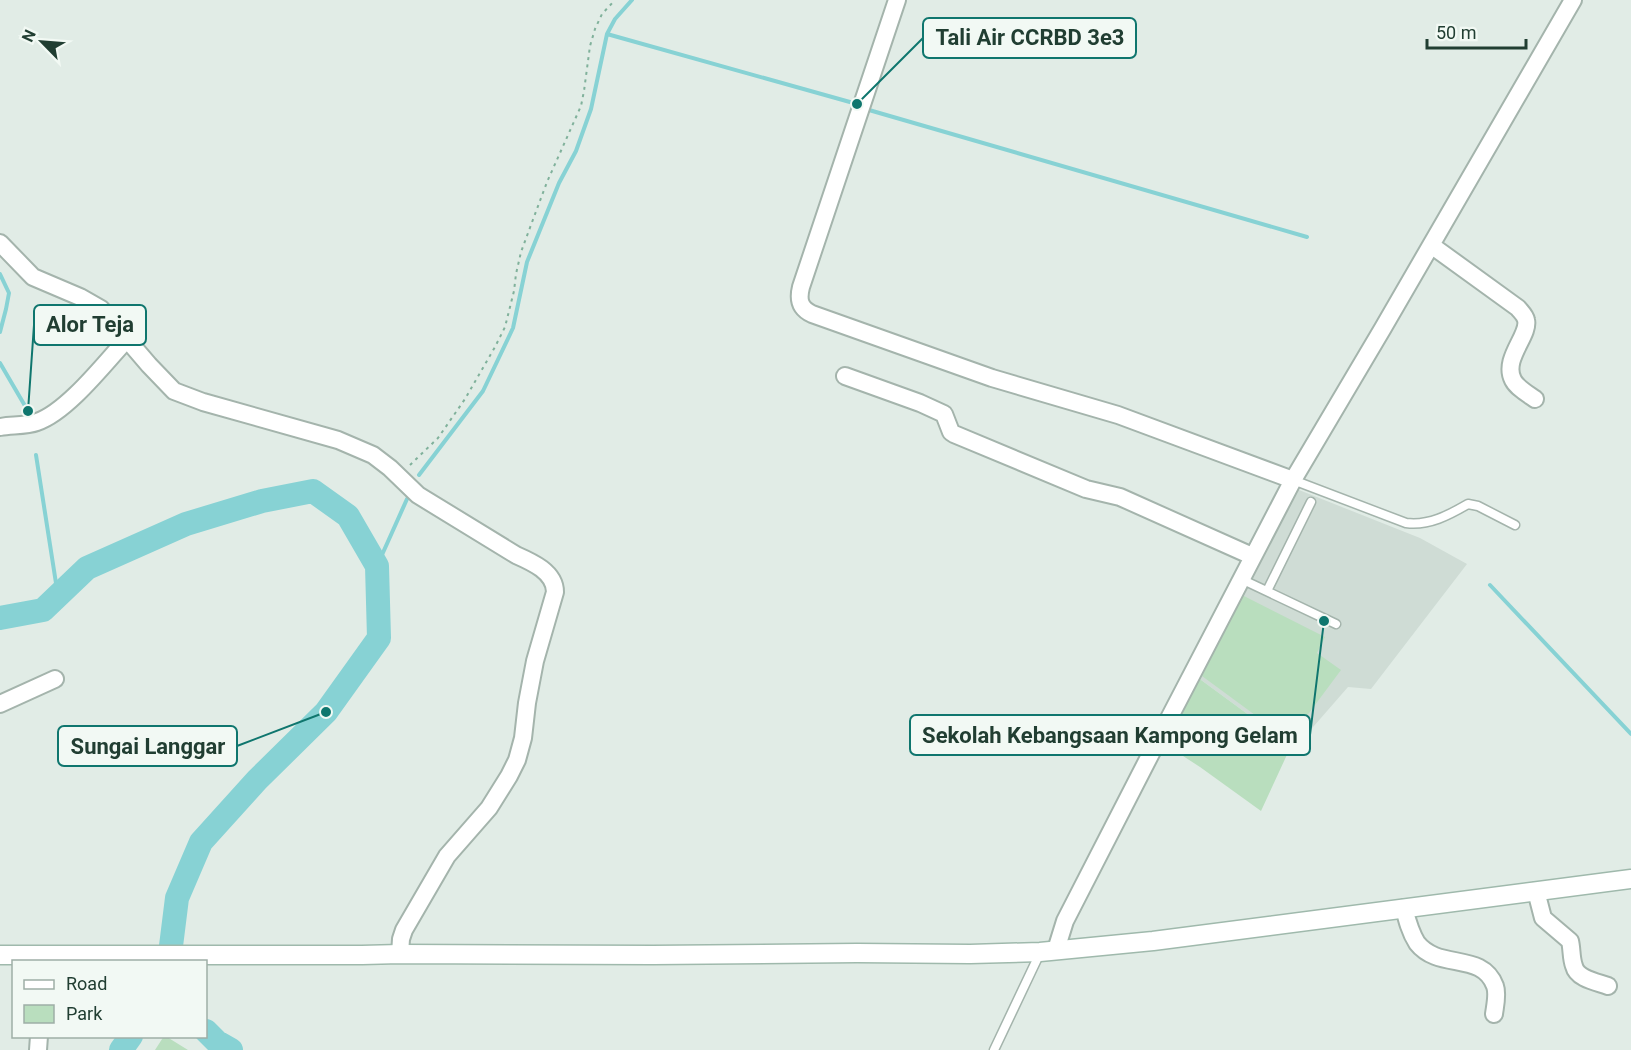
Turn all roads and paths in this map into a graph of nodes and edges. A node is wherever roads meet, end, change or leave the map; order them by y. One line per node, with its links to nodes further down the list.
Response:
1 (615, 0): 10 (path)
2 (897, 0): 11 (street)
3 (1573, 0): 5 (street)
4 (0, 243): 6 (street)
5 (1431, 245): 8 (street); 11 (street)
6 (127, 339): 9 (street); 10 (street)
7 (845, 376): 14 (street)
8 (1535, 399)
9 (0, 428)
10 (400, 476): 24 (street)
11 (1293, 480): 13 (lane); 14 (street)
12 (1311, 502): 16 (lane)
13 (1515, 525)
14 (1252, 556): 15 (street)
15 (1241, 579): 16 (lane); 23 (street)
16 (1267, 591): 17 (lane)
17 (1336, 624)
18 (55, 680): 19 (street)
19 (0, 704)
20 (1631, 879): 21 (main road)
21 (1536, 891): 22 (main road); 27 (street)
22 (1404, 908): 23 (main road); 28 (street)
23 (1048, 951): 24 (main road); 29 (lane)
24 (400, 954): 26 (main road)
25 (0, 955): 26 (main road)
26 (44, 958)
27 (1608, 986)
28 (1494, 1014)
29 (994, 1050)

